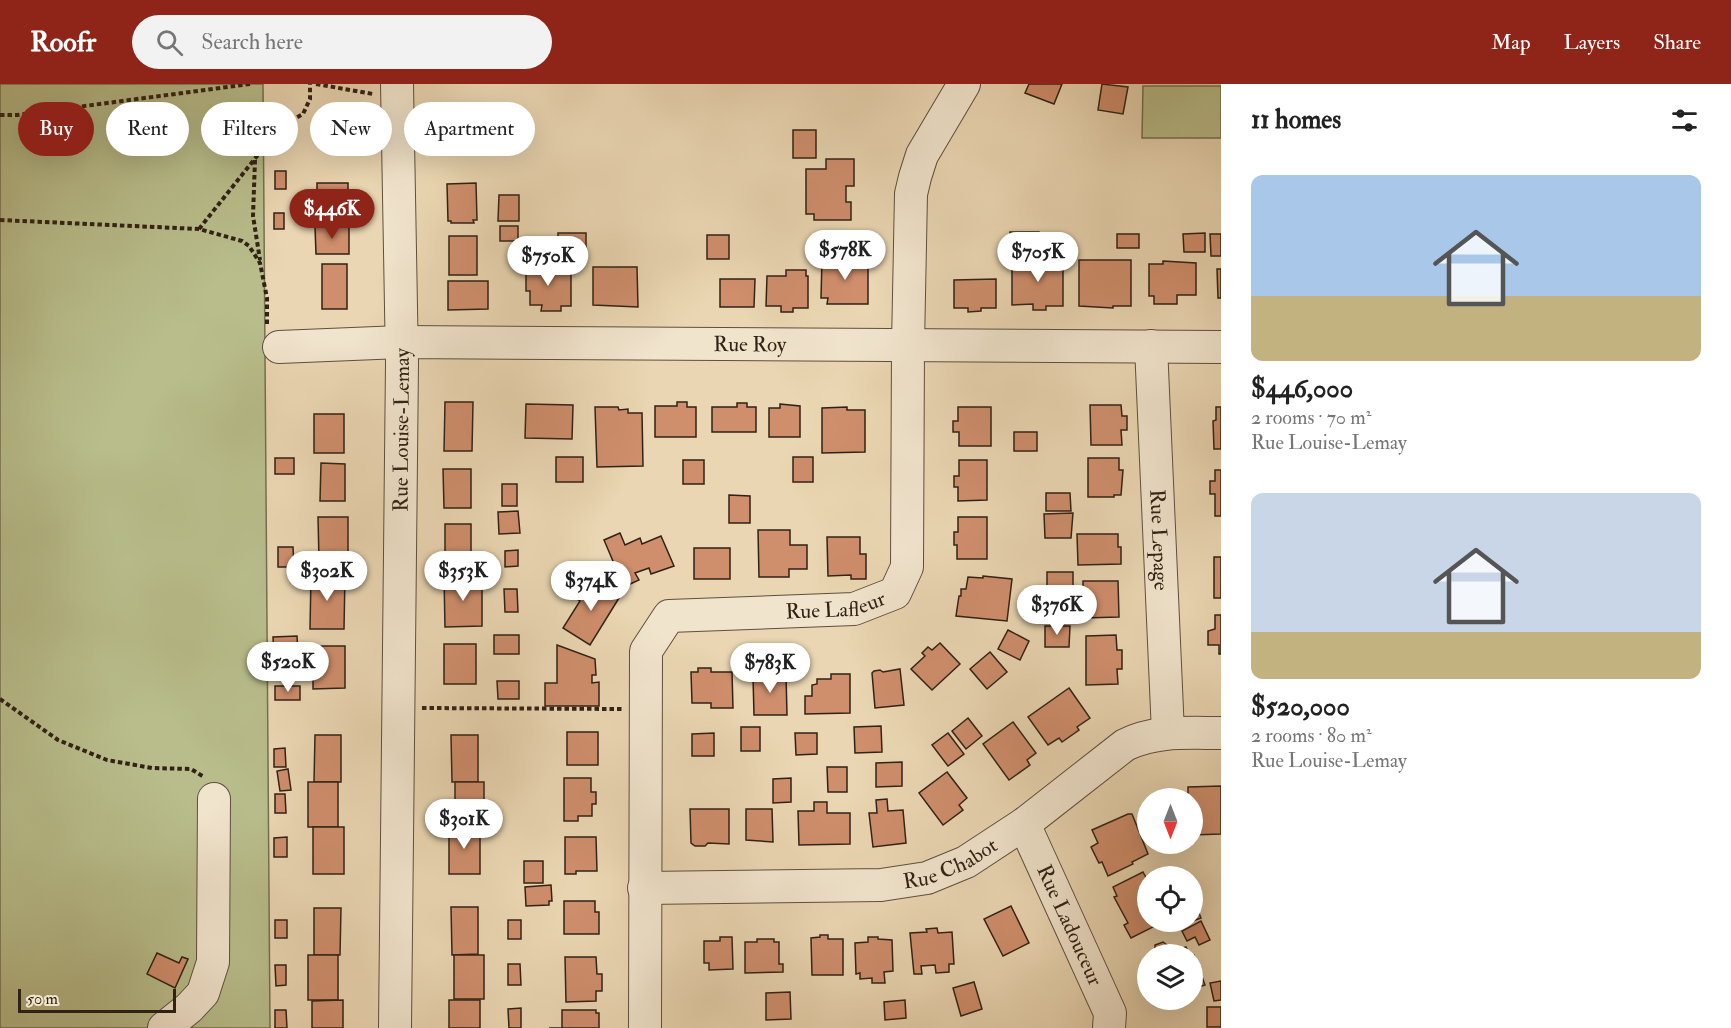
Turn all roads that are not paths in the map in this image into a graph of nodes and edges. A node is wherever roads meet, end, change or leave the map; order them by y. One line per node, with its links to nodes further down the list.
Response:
1 (964, 84): 4 (street, Rue Lafleur)
2 (397, 91): 3 (street, Rue Louise-Lemay)
3 (401, 342): 4 (street, Rue Roy); 6 (street, Rue Roy); 14 (street, Rue Louise-Lemay)
4 (908, 345): 5 (street, Rue Roy); 12 (street, Rue Lafleur)
5 (1151, 346): 7 (street, Rue Roy); 8 (street, Rue Lepage)
6 (279, 347)
7 (1221, 347)
8 (1168, 733): 9 (street, Rue Chabot); 11 (street, Rue Chabot)
9 (1221, 733)
10 (214, 799): 13 (street)
11 (1024, 825): 12 (street, Rue Chabot); 16 (street, Rue Ladouceur)
12 (644, 888): 15 (street, Rue Lafleur)
13 (164, 1028)
14 (395, 1028)
15 (645, 1028)
16 (1109, 1028)

